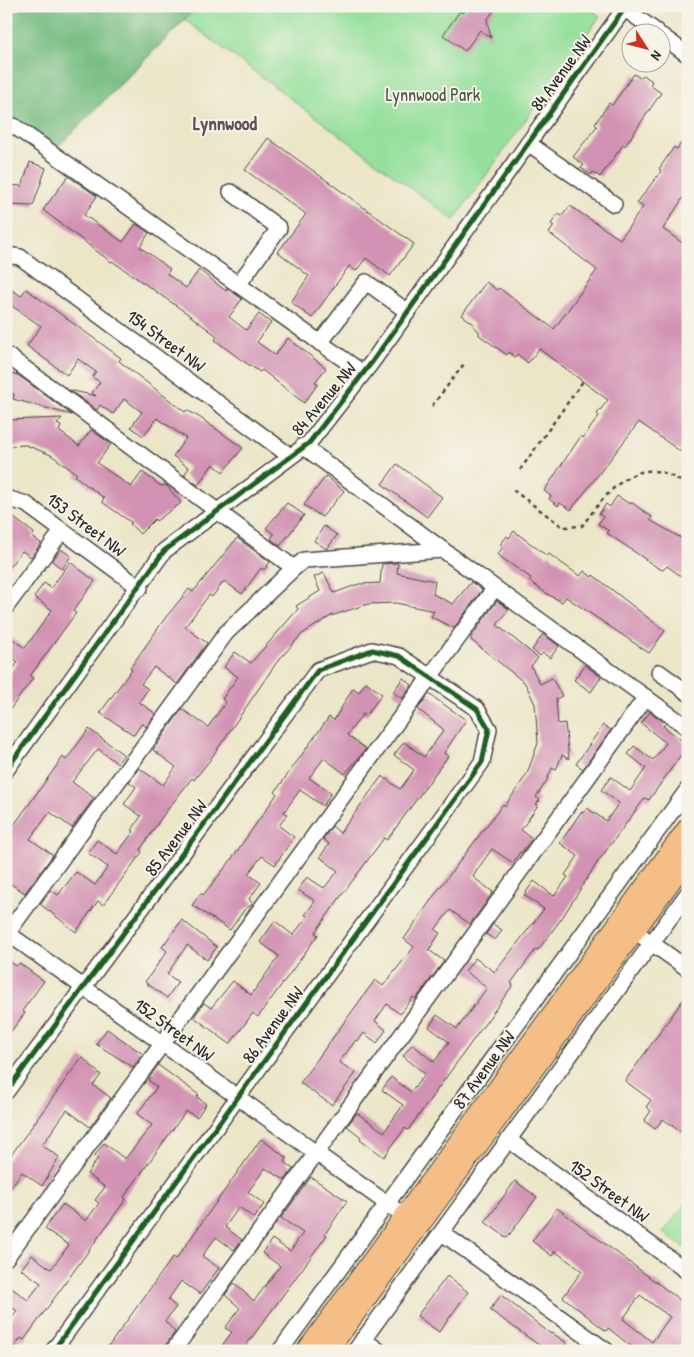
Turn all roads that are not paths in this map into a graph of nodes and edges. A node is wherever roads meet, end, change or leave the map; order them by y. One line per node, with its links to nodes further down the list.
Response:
1 (623, 8): 2 (street); 6 (street, 84 Avenue NW)
2 (643, 22)
3 (672, 43): 4 (street)
4 (688, 55)
5 (14, 126): 10 (street)
6 (528, 143): 8 (street); 11 (street, 84 Avenue NW)
7 (231, 192): 10 (street)
8 (614, 204)
9 (13, 256): 16 (street, 154 Street NW)
10 (238, 285): 12 (street)
11 (408, 312): 12 (street); 14 (street, 84 Avenue NW)
12 (320, 343): 14 (street)
13 (7, 356): 18 (street)
14 (363, 373): 15 (street, 84 Avenue NW)
15 (303, 446): 16 (street, 84 Avenue NW); 20 (street)
16 (290, 456): 18 (street, 84 Avenue NW)
17 (6, 498): 19 (street, 153 Street NW)
18 (217, 510): 21 (street); 22 (street, 84 Avenue NW)
19 (62, 531): 22 (street, 153 Street NW); 24 (street)
20 (443, 550): 21 (street); 23 (street)
21 (294, 568): 36 (street)
22 (140, 588): 30 (street, 84 Avenue NW)
23 (494, 589): 26 (street); 28 (street)
24 (6, 608)
25 (659, 672): 27 (street)
26 (430, 677): 39 (street, 85 Avenue NW); 40 (street); 42 (street, 86 Avenue NW)
27 (688, 693)
28 (646, 697): 29 (street); 44 (street)
29 (688, 728)
30 (6, 770)
31 (688, 789): 45 (street, 87 Avenue NW)
32 (688, 827): 35 (main road, 87 Avenue NW)
33 (688, 858): 35 (main road, 87 Avenue NW)
34 (688, 893): 37 (street)
35 (627, 925): 37 (street); 46 (main road, 87 Avenue NW)
36 (7, 934): 39 (street, 152 Street NW)
37 (650, 942): 38 (street); 43 (street)
38 (688, 969)
39 (83, 986): 40 (street, 152 Street NW); 41 (street, 85 Avenue NW)
40 (163, 1044): 42 (street, 152 Street NW); 48 (street)
41 (6, 1092)
42 (237, 1098): 44 (street, 152 Street NW); 51 (street, 86 Avenue NW)
43 (509, 1140): 47 (street); 49 (street, 152 Street NW)
44 (315, 1153): 45 (street, 152 Street NW); 52 (street)
45 (387, 1204): 46 (street, 152 Street NW); 53 (street, 87 Avenue NW)
46 (411, 1221): 54 (main road, 87 Avenue NW); 55 (main road, 87 Avenue NW)
47 (442, 1233): 50 (street); 57 (street)
48 (6, 1258)
49 (688, 1272)
50 (359, 1345): 56 (street)
51 (53, 1351)
52 (173, 1351)
53 (280, 1351)
54 (306, 1351)
55 (328, 1351)
56 (379, 1351)
57 (607, 1351)

